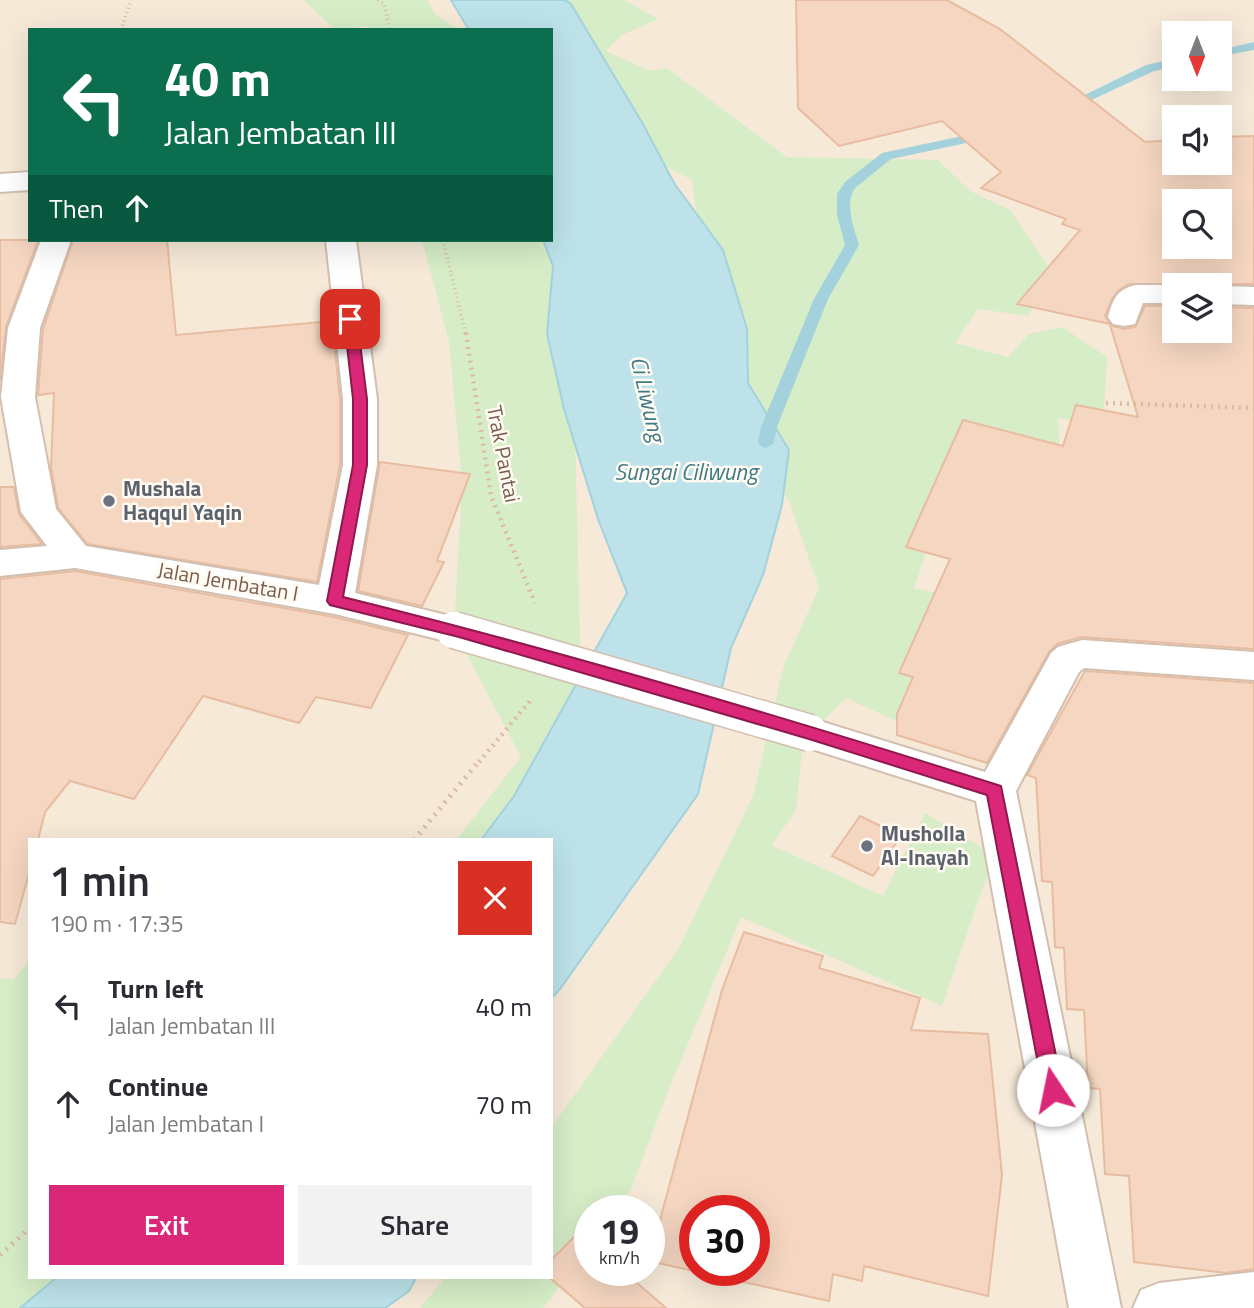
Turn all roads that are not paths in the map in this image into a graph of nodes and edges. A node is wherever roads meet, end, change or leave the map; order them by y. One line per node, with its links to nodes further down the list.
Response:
1 (28, 181): 2 (street)
2 (0, 183)
3 (55, 242): 9 (street)
4 (341, 242): 11 (street)
5 (1162, 294): 8 (street)
6 (1232, 295): 7 (street)
7 (1254, 296)
8 (1124, 317)
9 (75, 556): 10 (street, Jalan Jembatan I); 11 (street, Jalan Jembatan I)
10 (0, 563)
11 (335, 601): 13 (street, Jalan Jembatan I, bridge)
12 (1254, 666): 13 (street)
13 (995, 791): 15 (street)
14 (1254, 1297): 16 (street)
15 (1095, 1308)
16 (1160, 1308)

